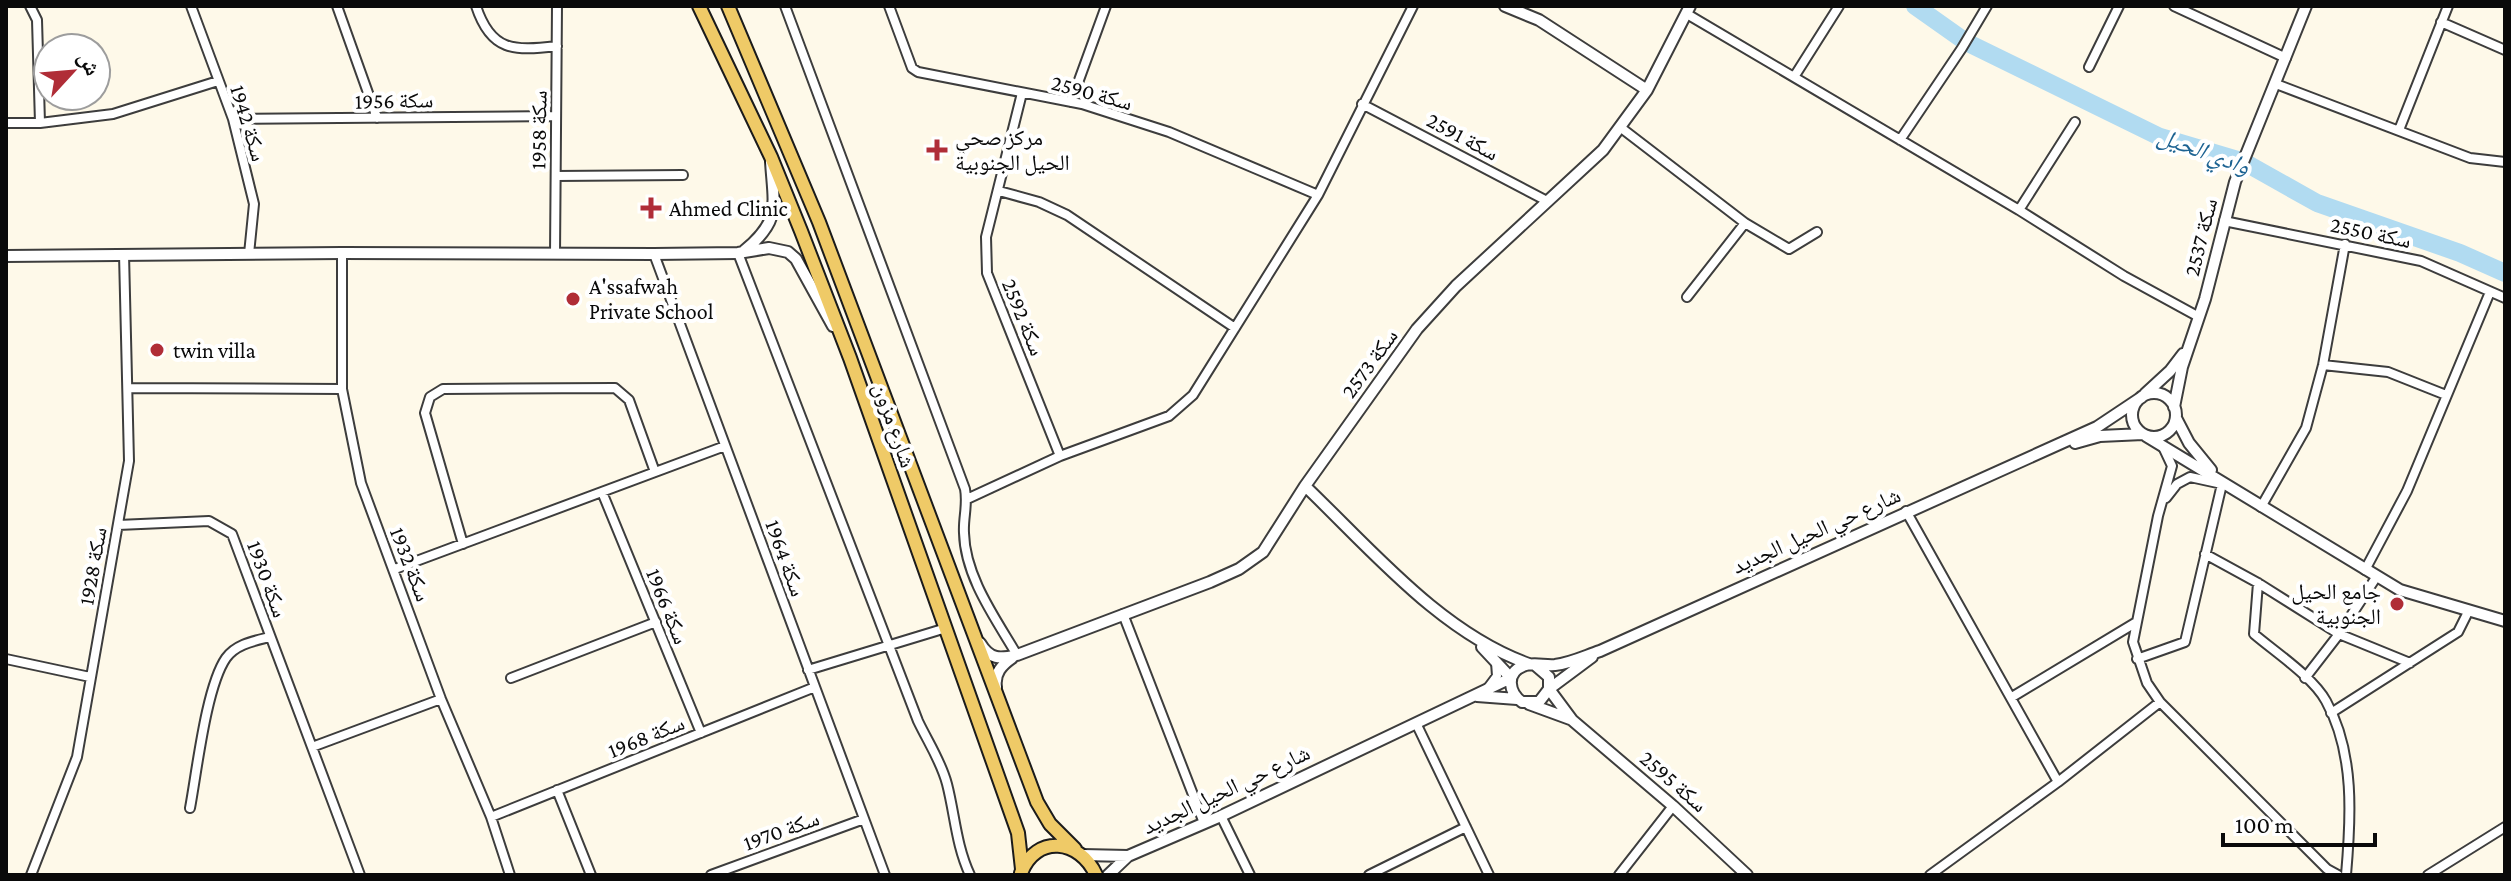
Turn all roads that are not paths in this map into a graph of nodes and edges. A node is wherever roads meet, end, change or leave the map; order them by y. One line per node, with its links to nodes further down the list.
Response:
1 (30, 6): 37 (street)
2 (191, 6): 26 (street, سكة 1942)
3 (337, 6): 33 (street)
4 (476, 6): 21 (street)
5 (557, 6): 21 (street, سكة 1958)
6 (699, 6): 41 (main road, شارع مزون)
7 (728, 6): 97 (main road, شارع مزون)
8 (785, 6): 82 (street)
9 (889, 6): 29 (street, سكة 2590)
10 (1106, 6): 30 (street)
11 (1413, 6): 31 (street)
12 (1505, 6): 28 (street)
13 (1839, 6): 25 (street)
14 (1987, 6): 40 (street)
15 (2119, 6): 24 (street)
16 (2174, 6): 23 (street)
17 (2306, 6): 23 (street, سكة 2537)
18 (2448, 6): 20 (street)
19 (1689, 10): 25 (street); 28 (street, سكة 2573)
20 (2441, 22): 22 (street); 39 (street)
21 (557, 46): 32 (street, سكة 1958)
22 (2505, 50)
23 (2286, 58): 27 (street, سكة 2537)
24 (2089, 67)
25 (1794, 77): 40 (street)
26 (218, 81): 34 (street, سكة 1942); 37 (street)
27 (2276, 84): 39 (street); 49 (street, سكة 2537)
28 (1647, 90): 38 (street, سكة 2573)
29 (1022, 93): 30 (street, سكة 2590); 45 (street, سكة 2592)
30 (1071, 102): 46 (street, سكة 2590)
31 (1362, 104): 46 (street); 47 (street, سكة 2591)
32 (556, 116): 33 (street, سكة 1956); 44 (street, سكة 1958)
33 (377, 118): 34 (street, سكة 1956)
34 (233, 119): 56 (street, سكة 1942)
35 (2075, 122): 48 (street)
36 (6, 123): 37 (street)
37 (40, 123)
38 (1620, 127): 47 (street, سكة 2573); 50 (street)
39 (2399, 130): 42 (street)
40 (1900, 140): 48 (street)
41 (771, 157): 53 (street); 66 (main road, شارع مزون)
42 (2505, 162)
43 (683, 175): 44 (street)
44 (556, 176): 57 (street, سكة 1958)
45 (999, 191): 64 (street); 77 (street, سكة 2592)
46 (1318, 195): 64 (street)
47 (1547, 201): 80 (street, سكة 2573)
48 (2019, 210): 63 (street)
49 (2224, 221): 52 (street, سكة 2550); 63 (street, سكة 2537)
50 (1745, 223): 51 (street); 61 (street)
51 (1817, 232)
52 (2345, 244): 60 (street, سكة 2550); 67 (street)
53 (740, 252): 58 (street); 66 (street); 103 (street)
54 (342, 253): 56 (street); 57 (street); 69 (street, سكة 1932)
55 (124, 254): 56 (street); 59 (street); 68 (street, سكة 1928)
56 (249, 254)
57 (555, 254): 58 (street)
58 (654, 254): 75 (street, سكة 1964)
59 (6, 256)
60 (2490, 292): 62 (street, سكة 2550); 70 (street)
61 (1687, 297)
62 (2505, 298)
63 (2199, 317): 65 (street, سكة 2537)
64 (1235, 328): 77 (street)
65 (2189, 346): 71 (street); 72 (street, سكة 2537)
66 (850, 358): 99 (main road, شارع مزون)
67 (2323, 365): 70 (street); 83 (street)
68 (129, 388): 69 (street); 86 (street, سكة 1928)
69 (342, 389): 89 (street, سكة 1932)
70 (2446, 395): 90 (street)
71 (2142, 397): 72 (street); 73 (street); 76 (street)
72 (2175, 412): 73 (street); 79 (street)
73 (2145, 435): 74 (street); 76 (street)
74 (2160, 443): 79 (street); 85 (street)
75 (725, 446): 78 (street); 111 (street, سكة 1964)
76 (2050, 449): 84 (street, شارع حي الحيل الجديد)
77 (1060, 456): 82 (street)
78 (655, 472): 81 (street); 87 (street)
79 (2222, 484): 83 (street); 85 (street); 88 (street)
80 (1305, 486): 94 (street, سكة 2573); 102 (street)
81 (602, 492): 87 (street); 96 (street, سكة 1966)
82 (967, 499): 105 (street)
83 (2261, 507): 90 (street)
84 (1906, 511): 104 (street, شارع حي الحيل الجديد); 121 (street)
85 (2158, 516): 98 (street)
86 (118, 525): 101 (street, سكة 1930); 113 (street, سكة 1928)
87 (463, 544): 89 (street)
88 (2205, 554): 92 (street); 107 (street)
89 (395, 569): 122 (street, سكة 1932)
90 (2365, 570): 91 (street)
91 (2377, 576): 93 (street); 100 (street)
92 (2258, 583): 100 (street); 116 (street)
93 (2469, 610): 95 (street); 109 (street)
94 (1123, 614): 105 (street, سكة 2573); 140 (street)
95 (2505, 621)
96 (656, 622): 114 (street); 131 (street, سكة 1966)
97 (969, 622): 105 (street); 124 (main road, شارع مزون)
98 (2135, 623): 107 (street); 121 (street)
99 (946, 628): 103 (street); 145 (main road, شارع مزون)
100 (2339, 634): 109 (street); 116 (street)
101 (270, 637): 132 (street, سكة 1930); 136 (street)
102 (1475, 640): 108 (street); 110 (street)
103 (889, 645): 111 (street); 153 (street)
104 (1600, 651): 110 (street, شارع حي الحيل الجديد); 112 (street, شارع حي الحيل الجديد)
105 (1017, 655): 124 (street)
106 (6, 659): 113 (street)
107 (2137, 659): 125 (street)
108 (1496, 661): 115 (street); 118 (street)
109 (2410, 663): 128 (street)
110 (1532, 664): 115 (street); 119 (street)
111 (808, 670): 117 (street, سكة 1964)
112 (1568, 676): 119 (street, شارع حي الحيل الجديد); 126 (street)
113 (90, 677): 147 (street, سكة 1928)
114 (511, 678)
115 (1511, 678): 118 (street, شارع حي الحيل الجديد); 123 (street)
116 (2305, 678): 128 (street)
117 (815, 687): 131 (street, سكة 1968); 139 (street, سكة 1964)
118 (1488, 688): 120 (street, شارع حي الحيل الجديد)
119 (1549, 689): 126 (street, سكة 2595); 127 (street)
120 (1471, 697): 123 (street, شارع حي الحيل الجديد); 130 (street, شارع حي الحيل الجديد)
121 (2012, 697): 133 (street)
122 (441, 699): 132 (street); 138 (street, سكة 1932)
123 (1517, 699): 127 (street)
124 (999, 701): 143 (main road, شارع مزون)
125 (2160, 702): 133 (street); 146 (street)
126 (1560, 703): 129 (street, سكة 2595)
127 (1528, 704): 129 (street, سكة 2595)
128 (2331, 713): 163 (street)
129 (1572, 720): 135 (street, سكة 2595)
130 (1416, 723): 137 (street, شارع حي الحيل الجديد); 141 (street)
131 (701, 733): 134 (street, سكة 1968)
132 (312, 747): 148 (street, سكة 1930)
133 (2058, 782): 161 (street)
134 (557, 790): 138 (street, سكة 1968); 150 (street)
135 (1673, 806): 159 (street); 160 (street, سكة 2595)
136 (190, 808)
137 (1221, 816): 140 (street, شارع حي الحيل الجديد); 156 (street)
138 (491, 817): 149 (street, سكة 1932)
139 (864, 819): 151 (street, سكة 1970); 152 (street, سكة 1964)
140 (1204, 823): 144 (street, شارع حي الحيل الجديد)
141 (1466, 827): 157 (street); 158 (street)
142 (2505, 827): 164 (street)
143 (1079, 852): 144 (street, شارع حي الحيل الجديد); 145 (main road); 154 (main road, شارع مزون)
144 (1128, 856): 155 (street, شارع حي الحيل الجديد)
145 (1021, 872)
146 (2324, 872): 162 (street)
147 (31, 875)
148 (360, 875)
149 (510, 875)
150 (591, 875)
151 (711, 875)
152 (885, 875)
153 (970, 875)
154 (1096, 875)
155 (1108, 875)
156 (1250, 875)
157 (1369, 875)
158 (1489, 875)
159 (1619, 875)
160 (1747, 875)
161 (1931, 875)
162 (2338, 875)
163 (2346, 875)
164 (2428, 875)

